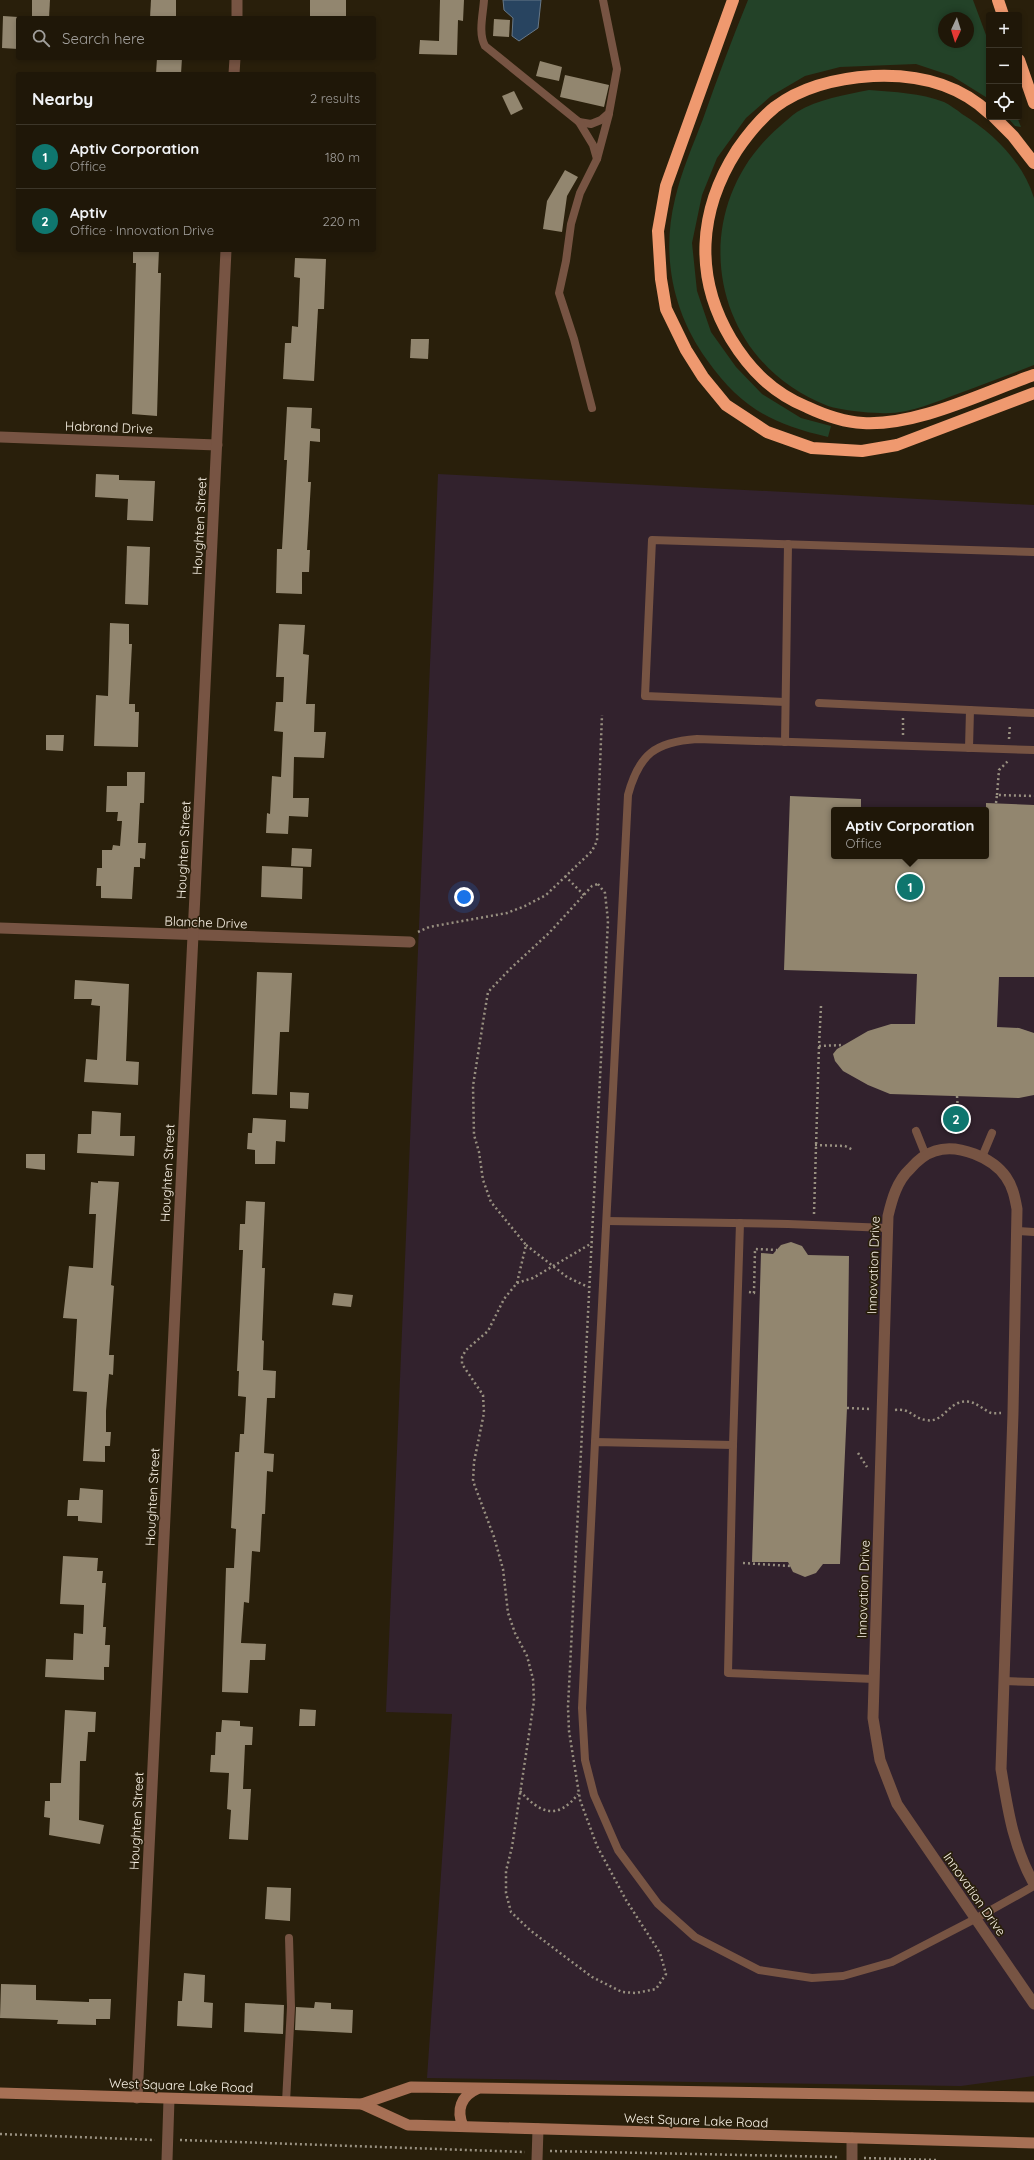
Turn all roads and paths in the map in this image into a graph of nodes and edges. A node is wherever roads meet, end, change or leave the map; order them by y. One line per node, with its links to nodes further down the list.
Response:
1 (237, 0): 7 (street)
2 (484, 0): 15 (lane)
3 (603, 0): 13 (lane)
4 (733, 0): 20 (highway)
5 (998, 0): 6 (highway)
6 (1002, 12)
7 (236, 16)
8 (235, 60): 10 (street)
9 (1022, 68): 11 (highway)
10 (234, 72)
11 (1034, 102)
12 (986, 110): 19 (highway)
13 (609, 113): 15 (lane); 16 (lane)
14 (997, 120): 17 (highway)
15 (579, 122): 16 (lane)
16 (597, 159): 21 (lane)
17 (1034, 163)
18 (226, 252): 23 (street, Houghten Street)
19 (1034, 374)
20 (1034, 393)
21 (592, 408)
22 (0, 437): 23 (street, Habrand Drive)
23 (218, 445): 41 (street, Houghten Street)
24 (788, 544): 25 (lane); 26 (lane); 26 (lane)
25 (1034, 552)
26 (784, 702): 31 (lane)
27 (819, 703): 28 (lane)
28 (970, 710): 29 (lane); 32 (lane)
29 (1034, 713)
30 (602, 715): 38 (path)
31 (785, 742): 32 (lane); 55 (lane)
32 (969, 748): 33 (lane)
33 (1034, 750)
34 (1008, 760): 35 (path)
35 (997, 795): 36 (path); 37 (path)
36 (1034, 796)
37 (996, 804)
38 (565, 876): 39 (path); 42 (path)
39 (584, 895): 61 (path); 62 (path)
40 (0, 928): 41 (street, Blanche Drive)
41 (193, 935): 42 (street, Blanche Drive); 89 (street, Houghten Street)
42 (410, 942)
43 (821, 1006): 45 (path)
44 (844, 1045): 45 (path)
45 (819, 1046): 50 (path)
46 (957, 1096): 47 (path)
47 (958, 1110)
48 (916, 1131): 52 (lane)
49 (992, 1133): 53 (lane)
50 (816, 1145): 51 (path); 54 (path)
51 (853, 1150)
52 (926, 1156): 53 (street, Innovation Drive); 57 (street, Innovation Drive)
53 (982, 1157): 58 (street, Innovation Drive)
54 (814, 1215)
55 (607, 1221): 56 (lane); 67 (lane)
56 (740, 1223): 57 (lane); 74 (lane)
57 (888, 1228): 77 (street, Innovation Drive)
58 (1018, 1231): 59 (lane); 78 (street, Innovation Drive)
59 (1034, 1232)
60 (598, 1242): 61 (path)
61 (591, 1244): 64 (path); 66 (path)
62 (526, 1245): 64 (path); 65 (path)
63 (776, 1250): 68 (path)
64 (554, 1268): 65 (path); 66 (path)
65 (517, 1283): 80 (path)
66 (588, 1287): 67 (path); 81 (path)
67 (603, 1294): 73 (lane)
68 (748, 1300)
69 (846, 1408): 70 (path)
70 (877, 1410)
71 (893, 1410): 72 (path)
72 (1006, 1413)
73 (595, 1442): 74 (lane); 83 (lane)
74 (733, 1445): 77 (lane)
75 (742, 1555): 76 (path)
76 (790, 1566)
77 (874, 1679): 83 (street, Innovation Drive)
78 (1004, 1681): 79 (lane); 82 (street, Innovation Drive)
79 (1034, 1682)
80 (520, 1791): 81 (path); 81 (path)
81 (578, 1794)
82 (1034, 1885): 83 (lane)
83 (975, 1919): 85 (street, Innovation Drive)
84 (289, 1938): 91 (lane)
85 (1034, 2004)
86 (477, 2088): 88 (main road, West Square Lake Road); 92 (main road, West Square Lake Road); 93 (main road)
87 (0, 2093): 89 (main road, West Square Lake Road)
88 (1034, 2097)
89 (137, 2098): 90 (main road, West Square Lake Road)
90 (169, 2099): 91 (main road, West Square Lake Road); 104 (street)
91 (286, 2102): 92 (main road, West Square Lake Road)
92 (362, 2104): 93 (main road, West Square Lake Road)
93 (463, 2126): 94 (main road, West Square Lake Road)
94 (538, 2129): 96 (main road, West Square Lake Road); 105 (street)
95 (0, 2134): 97 (path)
96 (852, 2138): 99 (main road, West Square Lake Road); 106 (street)
97 (160, 2140)
98 (180, 2140): 101 (path)
99 (1034, 2143)
100 (553, 2151): 102 (path)
101 (520, 2152)
102 (835, 2157)
103 (866, 2158): 107 (path)
104 (167, 2160)
105 (537, 2160)
106 (852, 2160)
107 (936, 2160)

